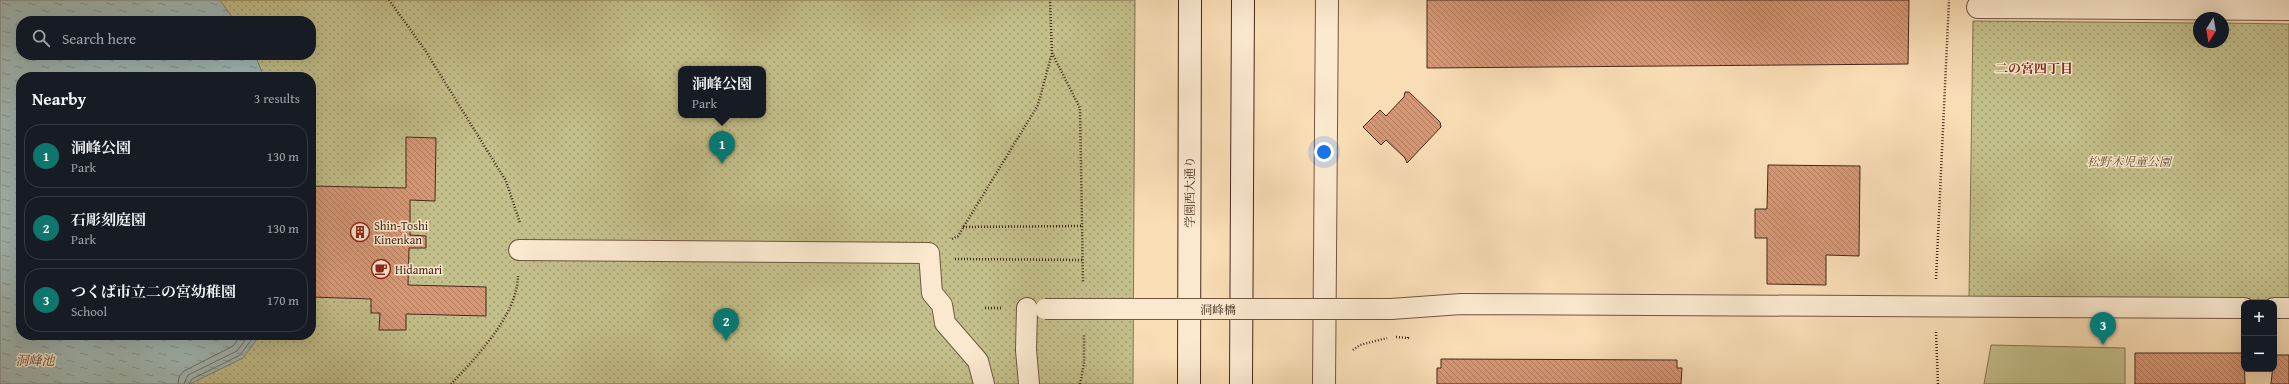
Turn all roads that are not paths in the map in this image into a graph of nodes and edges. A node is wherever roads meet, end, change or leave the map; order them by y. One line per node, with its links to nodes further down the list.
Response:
1 (1190, 0): 12 (main road, 学園西大通り)
2 (1243, 0): 13 (main road)
3 (1327, 0): 14 (main road)
4 (1978, 7): 5 (main road)
5 (2289, 9)
6 (519, 250): 10 (street)
7 (2241, 308): 11 (street, 洞峰橋, bridge)
8 (2277, 308): 9 (street)
9 (2289, 308)
10 (984, 384)
11 (1030, 384)
12 (1188, 384)
13 (1241, 384)
14 (1324, 384)

